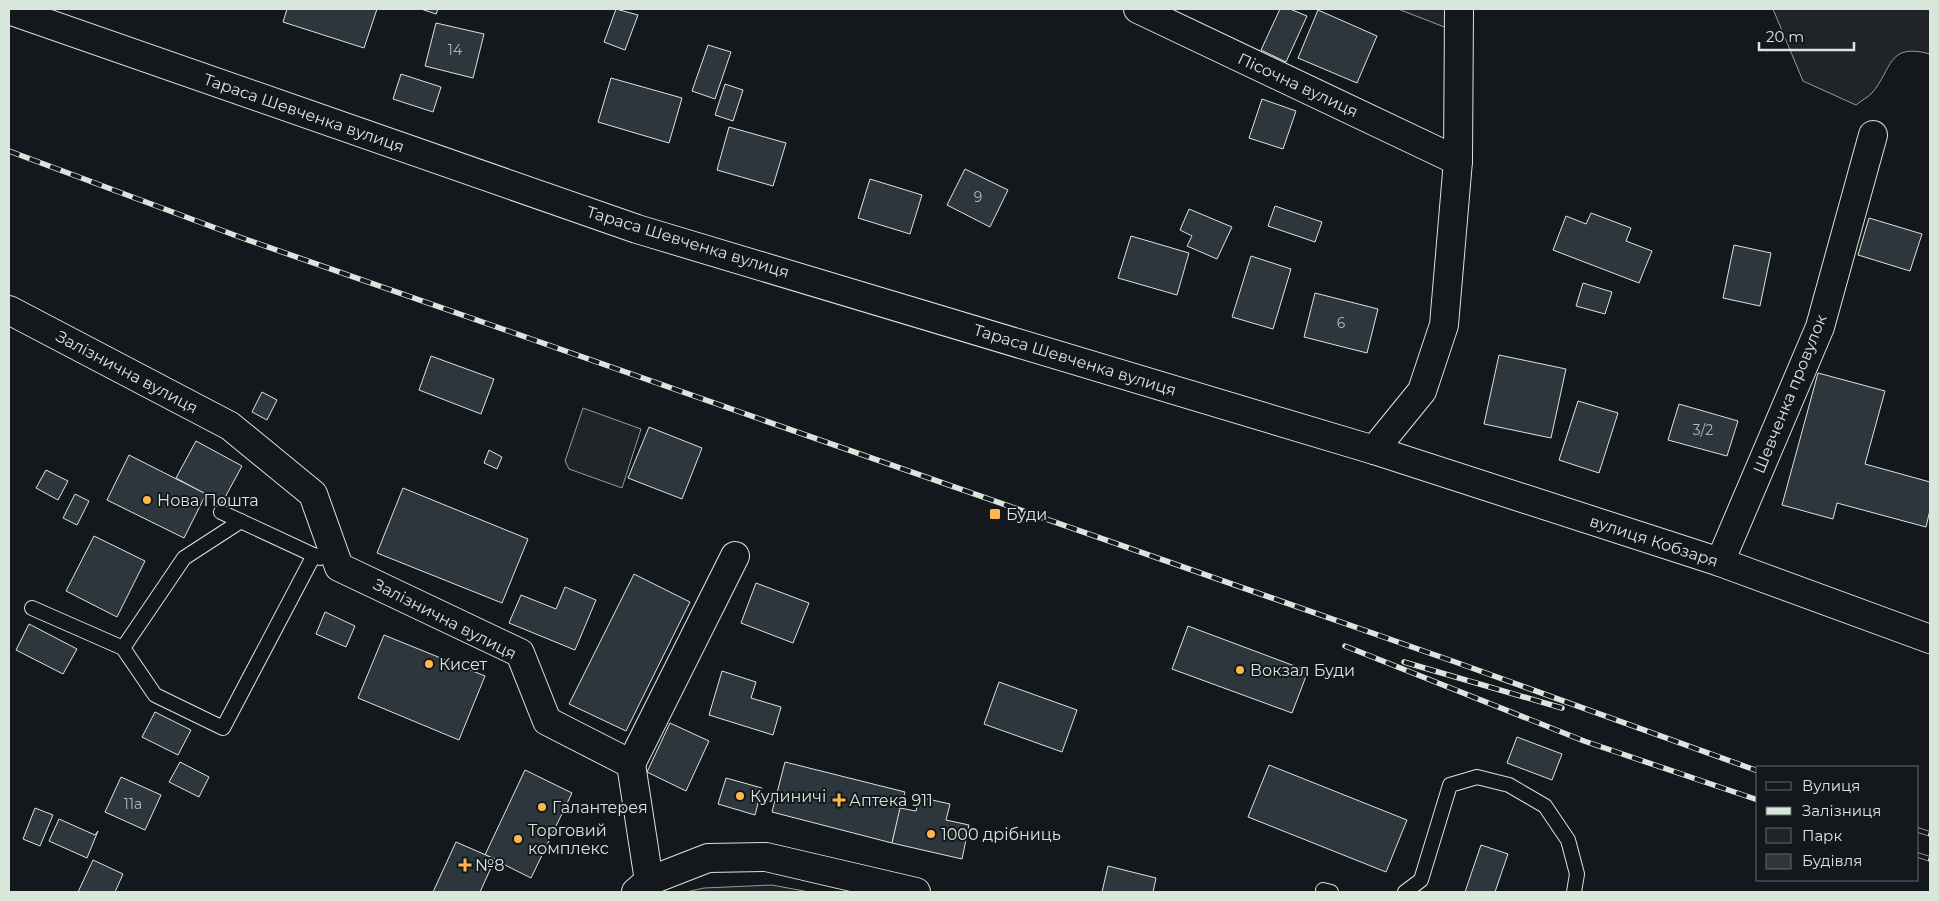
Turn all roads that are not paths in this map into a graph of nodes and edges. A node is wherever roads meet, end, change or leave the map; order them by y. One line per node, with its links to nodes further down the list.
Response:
1 (1138, 9): 5 (street, Пісочна вулиця)
2 (1459, 9): 5 (street)
3 (9, 10): 7 (street, Тараса Шевченка вулиця)
4 (1873, 135): 12 (street, Шевченка провулок)
5 (1458, 161): 7 (street)
6 (9, 310): 13 (street, Залізнична вулиця)
7 (1374, 450): 12 (street, вулиця Кобзаря)
8 (221, 512): 9 (lane)
9 (241, 521): 10 (lane); 16 (lane)
10 (314, 555): 13 (lane); 16 (lane)
11 (735, 556): 17 (street)
12 (1720, 562): 15 (street, вулиця Кобзаря)
13 (339, 567): 17 (street, Залізнична вулиця)
14 (32, 608): 16 (lane)
15 (1930, 639)
16 (123, 648)
17 (631, 764): 18 (street)
18 (643, 887): 19 (street)
19 (916, 892)
20 (1405, 892): 21 (lane)
21 (1574, 892)

